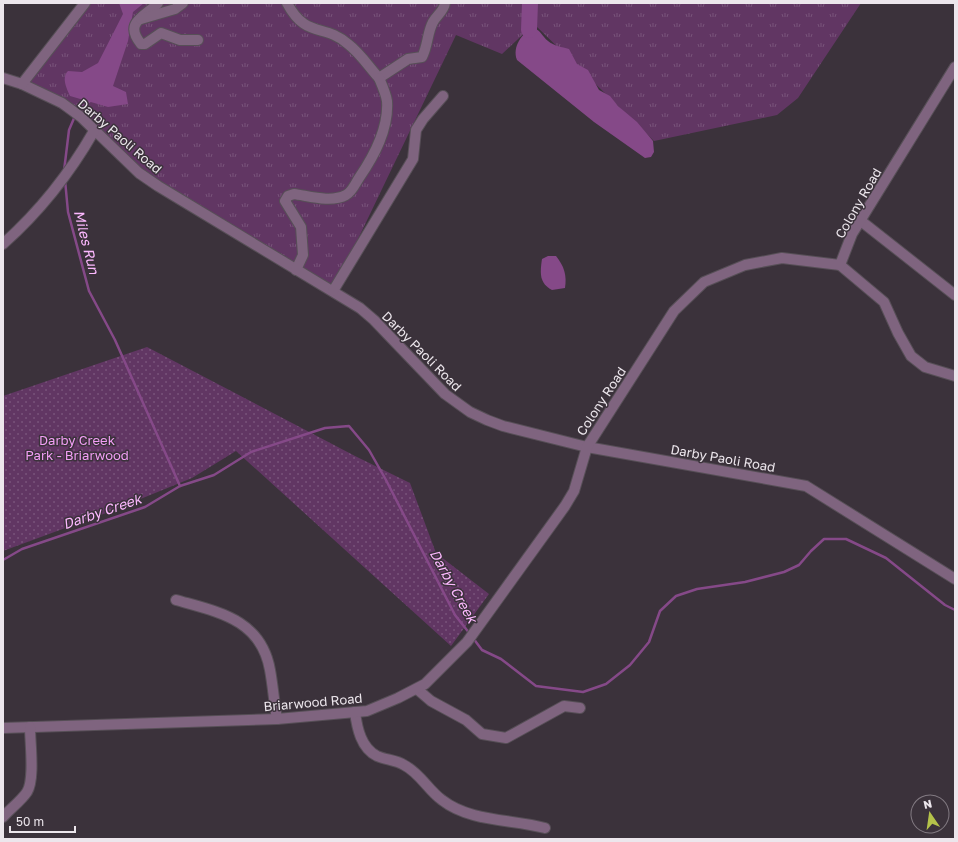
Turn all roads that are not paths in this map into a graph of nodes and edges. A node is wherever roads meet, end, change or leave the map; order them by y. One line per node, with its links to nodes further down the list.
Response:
1 (85, 3): 11 (street)
2 (158, 3): 6 (street)
3 (183, 3): 6 (street)
4 (287, 3): 10 (street)
5 (445, 3): 10 (street)
6 (138, 19): 7 (street)
7 (198, 40)
8 (955, 67): 14 (street, Colony Road)
9 (3, 78): 11 (street, Darby Paoli Road)
10 (379, 78): 17 (street)
11 (22, 84): 13 (street, Darby Paoli Road)
12 (443, 96): 18 (street)
13 (94, 131): 15 (street); 17 (street, Darby Paoli Road)
14 (862, 221): 16 (street, Colony Road); 19 (street)
15 (3, 244)
16 (840, 265): 20 (street); 21 (street, Colony Road)
17 (296, 270): 18 (street, Darby Paoli Road)
18 (333, 291): 21 (street, Darby Paoli Road)
19 (955, 294)
20 (955, 376)
21 (587, 447): 22 (street, Darby Paoli Road); 24 (street, Briarwood Road)
22 (955, 579)
23 (176, 600): 27 (street)
24 (417, 689): 25 (street); 26 (street, Briarwood Road)
25 (580, 708)
26 (355, 712): 27 (street, Briarwood Road); 31 (street)
27 (277, 719): 28 (street, Briarwood Road)
28 (30, 727): 29 (street, Briarwood Road); 30 (street)
29 (3, 728)
30 (3, 817)
31 (545, 828)

